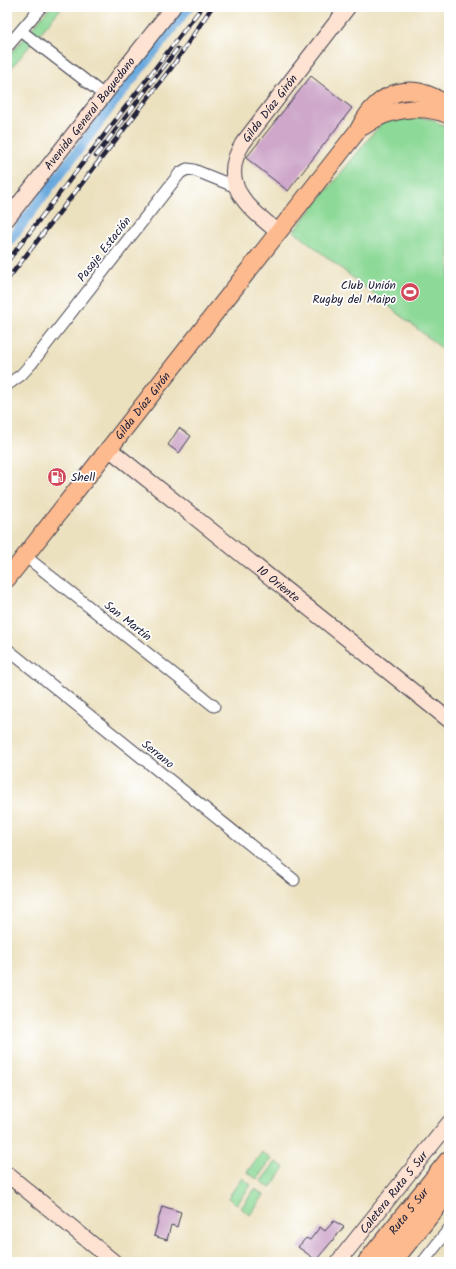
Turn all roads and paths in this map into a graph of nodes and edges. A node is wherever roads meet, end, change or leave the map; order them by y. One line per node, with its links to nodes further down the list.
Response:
1 (41, 7): 4 (street)
2 (173, 7): 6 (main road, Avenida General Baquedano)
3 (348, 7): 10 (main road, Gilda Díaz Girón)
4 (21, 31): 5 (street); 6 (street)
5 (9, 42)
6 (104, 95): 11 (main road, Avenida General Baquedano)
7 (449, 107): 9 (main road, Gilda Díaz Girón)
8 (449, 115): 9 (main road, Gilda Díaz Girón)
9 (359, 130): 12 (main road, Gilda Díaz Girón)
10 (236, 187): 12 (main road, Gilda Díaz Girón); 13 (street, Pasaje Estación)
11 (7, 219)
12 (278, 232): 14 (main road, Gilda Díaz Girón)
13 (7, 385)
14 (108, 448): 15 (main road, Gilda Díaz Girón); 19 (main road, 10 Oriente)
15 (25, 556): 16 (main road, Gilda Díaz Girón); 18 (street, San Martín)
16 (7, 579)
17 (7, 649): 20 (street, Serrano)
18 (214, 706)
19 (449, 720)
20 (294, 880)
21 (449, 1123): 27 (main road, Caletera Ruta 5 Sur)
22 (449, 1161): 28 (highway, Ruta 5 Sur)
23 (7, 1174): 26 (main road)
24 (449, 1190): 29 (highway, Ruta 5 Sur)
25 (449, 1229): 30 (street)
26 (114, 1262)
27 (338, 1262)
28 (368, 1262)
29 (391, 1262)
30 (423, 1262)

